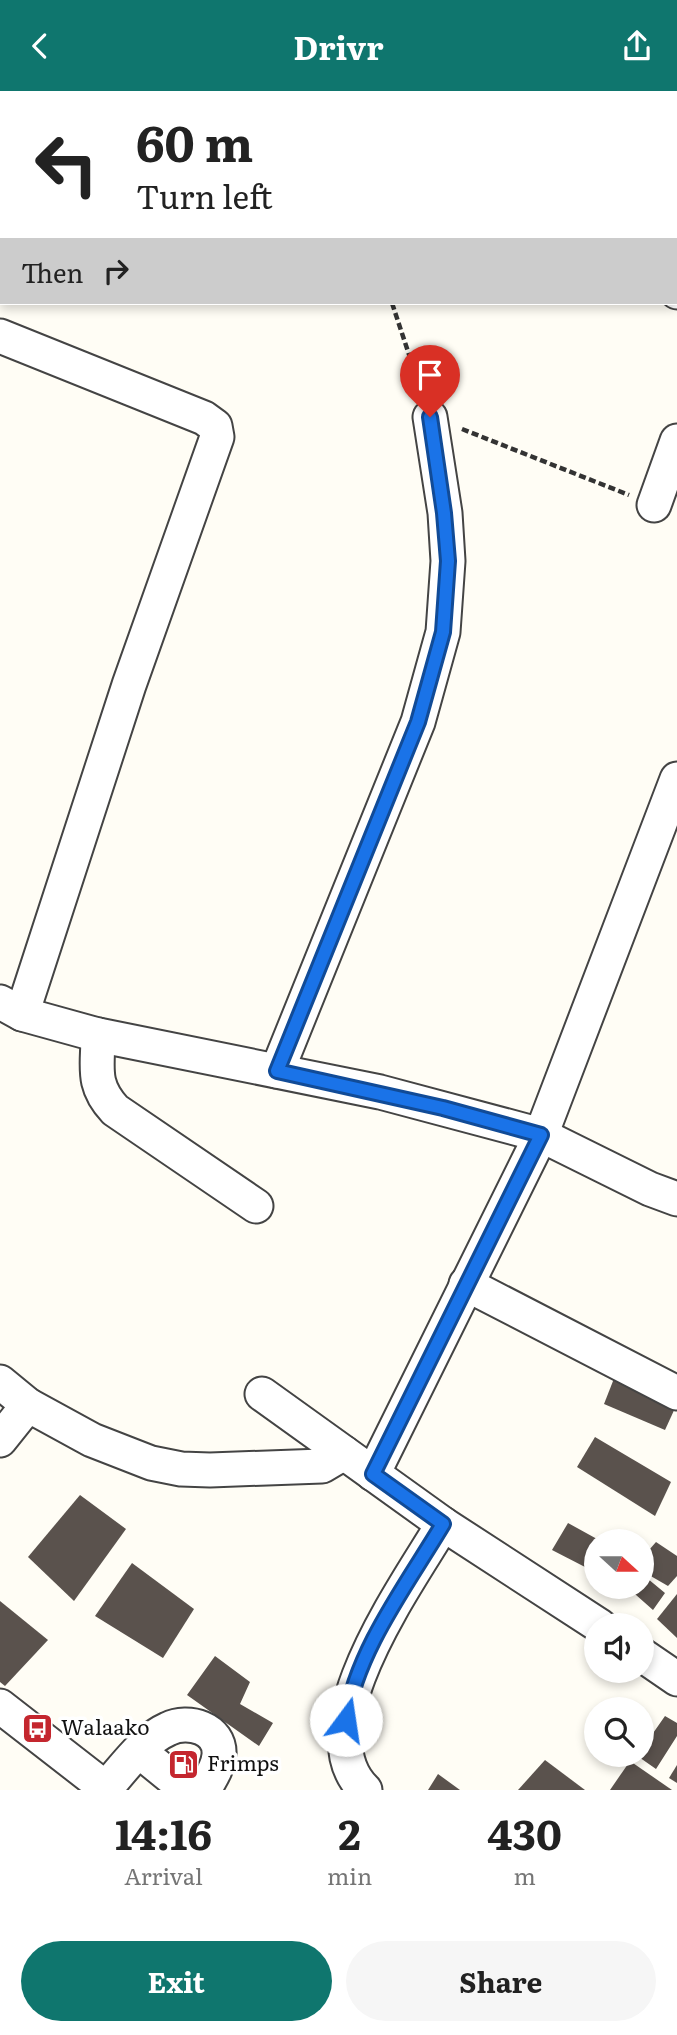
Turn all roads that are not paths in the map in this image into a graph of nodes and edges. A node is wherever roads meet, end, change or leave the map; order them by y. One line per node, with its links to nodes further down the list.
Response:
1 (0, 336): 6 (street)
2 (430, 417): 8 (street)
3 (677, 441): 4 (street)
4 (654, 505)
5 (677, 779): 9 (street)
6 (11, 1008): 7 (street)
7 (98, 1035): 8 (street); 11 (street)
8 (277, 1071): 9 (street)
9 (541, 1135): 10 (street); 12 (street)
10 (677, 1199)
11 (256, 1206)
12 (466, 1284): 14 (street); 19 (street)
13 (0, 1382): 16 (street)
14 (677, 1393)
15 (262, 1394): 18 (street)
16 (28, 1405): 17 (street); 18 (street)
17 (0, 1440)
18 (344, 1453): 19 (street)
19 (373, 1474): 20 (street)
20 (443, 1524): 21 (street); 29 (street)
21 (584, 1616)
22 (654, 1663): 23 (street)
23 (677, 1679)
24 (0, 1706): 26 (street)
25 (139, 1751): 26 (street); 27 (street); 28 (street)
26 (107, 1789)
27 (187, 1790)
28 (204, 1790)
29 (365, 1790)

